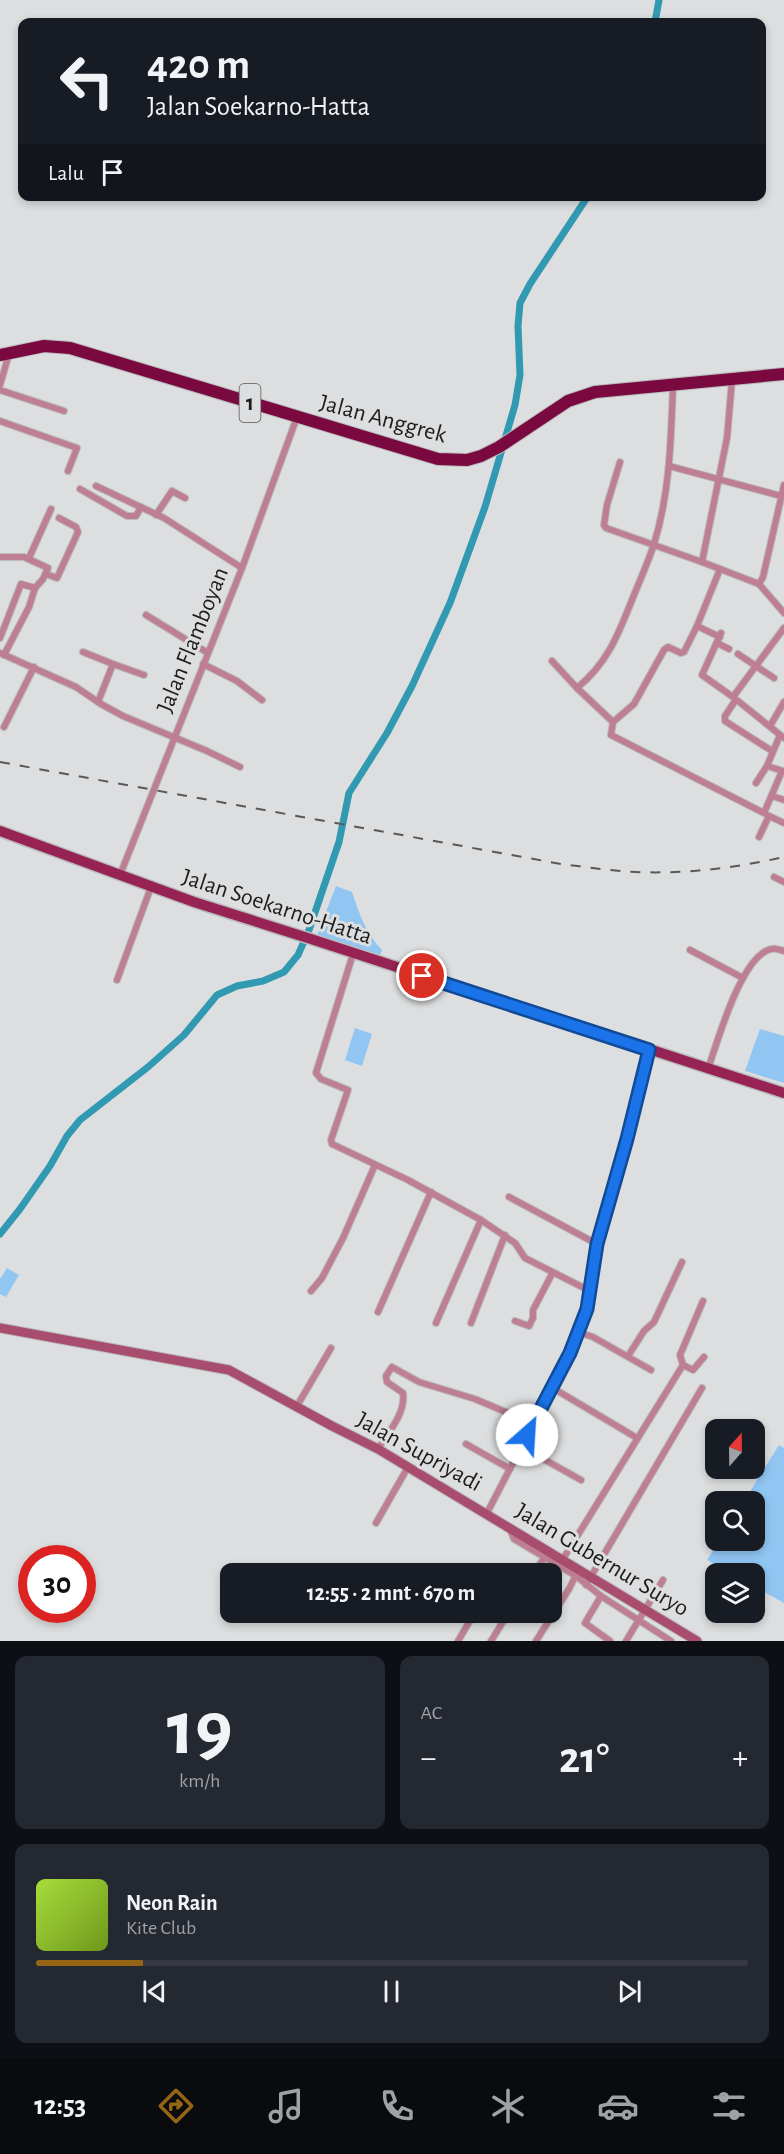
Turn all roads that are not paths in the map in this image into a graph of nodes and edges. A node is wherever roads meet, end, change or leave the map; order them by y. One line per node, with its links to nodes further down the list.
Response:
1 (5, 354): 4 (street); 8 (highway, Jalan Anggrek / 1)
2 (784, 374): 3 (highway, Jalan Anggrek / 1)
3 (732, 380): 5 (highway, Jalan Anggrek / 1); 13 (street)
4 (0, 385)
5 (673, 385): 8 (highway, Jalan Anggrek / 1); 11 (street)
6 (0, 390): 7 (street)
7 (64, 411)
8 (297, 417): 27 (street, Jalan Flamboyan)
9 (0, 421): 12 (street)
10 (620, 462): 23 (street)
11 (669, 466): 13 (street); 23 (street)
12 (68, 471)
13 (718, 480): 18 (street); 26 (street)
14 (784, 485): 18 (street)
15 (96, 486): 19 (street)
16 (80, 489): 19 (street)
17 (185, 498): 21 (street)
18 (781, 500): 30 (street)
19 (141, 507): 21 (street)
20 (51, 508): 25 (street)
21 (156, 515): 27 (street)
22 (59, 518): 29 (street)
23 (654, 544): 26 (street); 50 (street)
24 (0, 557): 25 (street)
25 (29, 558): 29 (street)
26 (702, 562): 28 (street)
27 (242, 568): 40 (street, Jalan Flamboyan)
28 (720, 569): 30 (street); 34 (street)
29 (45, 574): 31 (street)
30 (759, 584): 32 (street)
31 (35, 588): 36 (street); 41 (street)
32 (784, 613)
33 (146, 615): 40 (street)
34 (697, 626): 37 (street); 55 (street)
35 (784, 628): 46 (street)
36 (0, 638)
37 (720, 638): 38 (street); 51 (street)
38 (729, 649)
39 (83, 652): 44 (street)
40 (208, 653): 45 (street, Jalan Flamboyan)
41 (2, 654): 47 (street)
42 (738, 654): 46 (street)
43 (552, 660): 50 (street)
44 (113, 664): 48 (street); 53 (street)
45 (203, 664): 52 (street); 59 (street, Jalan Flamboyan)
46 (756, 665): 49 (street); 51 (street)
47 (34, 667): 53 (street); 57 (street)
48 (144, 675)
49 (774, 678)
50 (577, 688): 55 (street)
51 (734, 699): 56 (street); 60 (street)
52 (262, 700)
53 (98, 702): 59 (street)
54 (784, 702): 56 (street)
55 (613, 722): 67 (street)
56 (770, 726): 58 (street)
57 (4, 727)
58 (782, 736): 60 (street)
59 (174, 738): 62 (street); 71 (street, Jalan Flamboyan)
60 (772, 751): 61 (street)
61 (767, 766): 63 (street); 64 (street)
62 (240, 767)
63 (783, 771): 65 (street)
64 (756, 783)
65 (772, 796): 66 (street); 67 (street)
66 (784, 800)
67 (767, 814): 68 (street); 70 (street)
68 (784, 823)
69 (0, 831): 71 (main road, Jalan Soekarno-Hatta)
70 (759, 837)
71 (120, 875): 74 (main road, Jalan Soekarno-Hatta)
72 (774, 877): 73 (street)
73 (784, 882)
74 (151, 887): 77 (main road, Jalan Soekarno-Hatta); 79 (street)
75 (690, 950): 78 (street)
76 (784, 951): 78 (street)
77 (353, 954): 80 (main road, Jalan Soekarno-Hatta); 83 (street)
78 (743, 978): 81 (street)
79 (117, 980)
80 (657, 1052): 81 (main road, Jalan Soekarno-Hatta); 88 (street, Jalan Supriyadi)
81 (708, 1069): 82 (main road, Jalan Soekarno-Hatta)
82 (784, 1093)
83 (375, 1165): 84 (street); 91 (street)
84 (430, 1192): 86 (street); 94 (street)
85 (509, 1197): 88 (street)
86 (481, 1220): 87 (street); 96 (street)
87 (505, 1235): 90 (street); 97 (street)
88 (597, 1244): 92 (street, Jalan Supriyadi)
89 (682, 1262): 101 (street)
90 (552, 1274): 92 (street); 95 (street)
91 (311, 1291)
92 (590, 1291): 99 (street, Jalan Supriyadi)
93 (704, 1302): 103 (street)
94 (378, 1312)
95 (514, 1321)
96 (436, 1323)
97 (471, 1323)
98 (0, 1328): 107 (main road, Jalan Supriyadi)
99 (578, 1332): 101 (street); 105 (street, Jalan Supriyadi)
100 (331, 1348): 107 (street)
101 (628, 1356): 104 (street)
102 (704, 1357): 103 (street)
103 (683, 1365): 109 (street)
104 (651, 1370)
105 (551, 1387): 108 (street, Jalan Supriyadi); 109 (street)
106 (702, 1388): 122 (street)
107 (297, 1406): 112 (main road, Jalan Supriyadi)
108 (532, 1423): 111 (street, Jalan Supriyadi); 112 (street)
109 (637, 1438): 119 (street)
110 (466, 1444): 114 (street)
111 (522, 1447): 114 (street, Jalan Supriyadi); 115 (street)
112 (378, 1449): 113 (main road, Jalan Supriyadi)
113 (408, 1467): 116 (main road, Jalan Supriyadi); 117 (street)
114 (510, 1469): 116 (street, Jalan Supriyadi)
115 (581, 1480)
116 (487, 1513): 118 (main road, Jalan Gubernur Suryo)
117 (376, 1522)
118 (547, 1554): 119 (main road, Jalan Gubernur Suryo); 120 (street); 121 (street)
119 (563, 1560): 121 (main road, Jalan Gubernur Suryo)
120 (541, 1563)
121 (577, 1573): 122 (main road, Jalan Gubernur Suryo); 131 (street)
122 (589, 1580): 124 (street); 125 (main road, Jalan Gubernur Suryo)
123 (663, 1580): 125 (street)
124 (601, 1596): 126 (street); 132 (street)
125 (646, 1609): 126 (street); 135 (main road, Jalan Gubernur Suryo)
126 (639, 1621): 133 (street); 134 (street)
127 (469, 1623): 129 (street)
128 (502, 1623): 130 (street)
129 (458, 1641)
130 (491, 1641)
131 (536, 1641)
132 (610, 1641)
133 (626, 1641)
134 (671, 1641)
135 (697, 1641)

